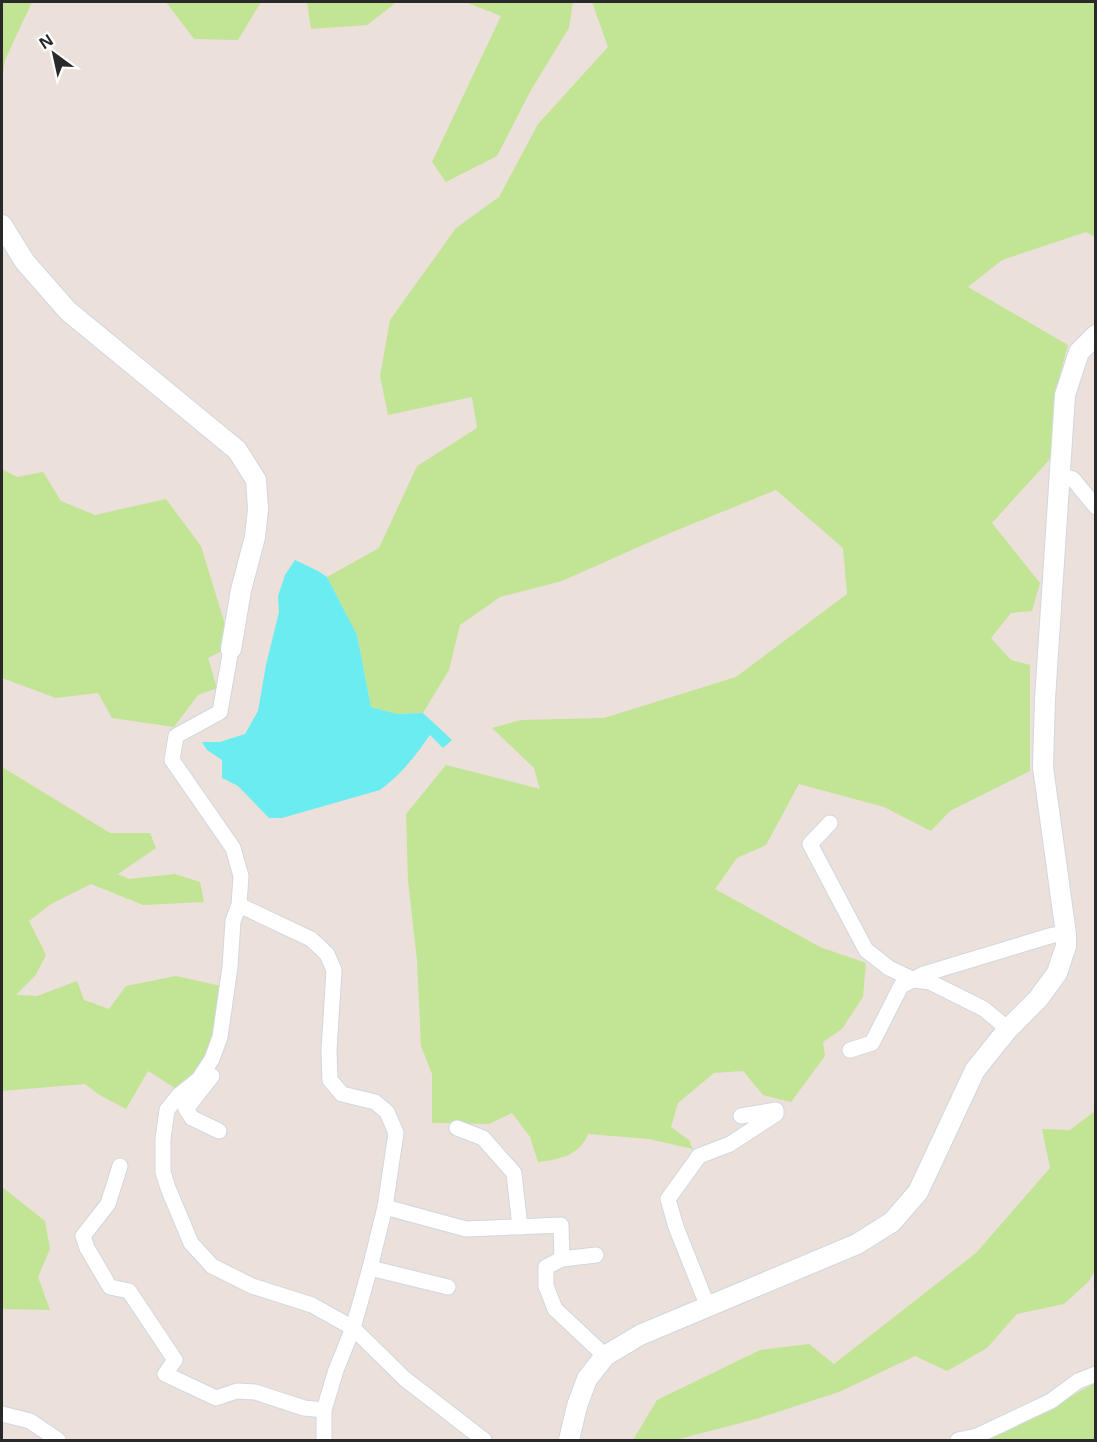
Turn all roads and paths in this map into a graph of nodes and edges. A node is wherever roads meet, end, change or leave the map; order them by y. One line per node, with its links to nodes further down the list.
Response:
1 (2, 225): 5 (street)
2 (1095, 335): 3 (street)
3 (1061, 475): 4 (street); 8 (street)
4 (1095, 507)
5 (231, 649): 7 (street)
6 (830, 823): 9 (street)
7 (239, 906): 11 (street); 17 (street)
8 (1066, 934): 9 (street); 10 (street)
9 (914, 980): 10 (street); 12 (street)
10 (1008, 1029): 23 (street)
11 (220, 1037): 15 (street); 24 (street)
12 (850, 1050)
13 (741, 1116): 23 (street)
14 (457, 1128): 18 (street)
15 (219, 1131)
16 (120, 1166): 27 (street)
17 (385, 1207): 18 (street); 21 (street)
18 (520, 1227): 20 (street)
19 (597, 1255): 20 (street)
20 (562, 1259): 25 (street)
21 (370, 1268): 22 (street); 24 (street)
22 (448, 1287)
23 (708, 1307): 25 (street)
24 (353, 1328): 27 (street); 29 (street)
25 (605, 1356): 33 (street)
26 (1095, 1374): 34 (street)
27 (324, 1410): 31 (street)
28 (2, 1414): 30 (street)
29 (465, 1434): 32 (street)
30 (58, 1440)
31 (324, 1440)
32 (484, 1440)
33 (569, 1440)
34 (958, 1440)

